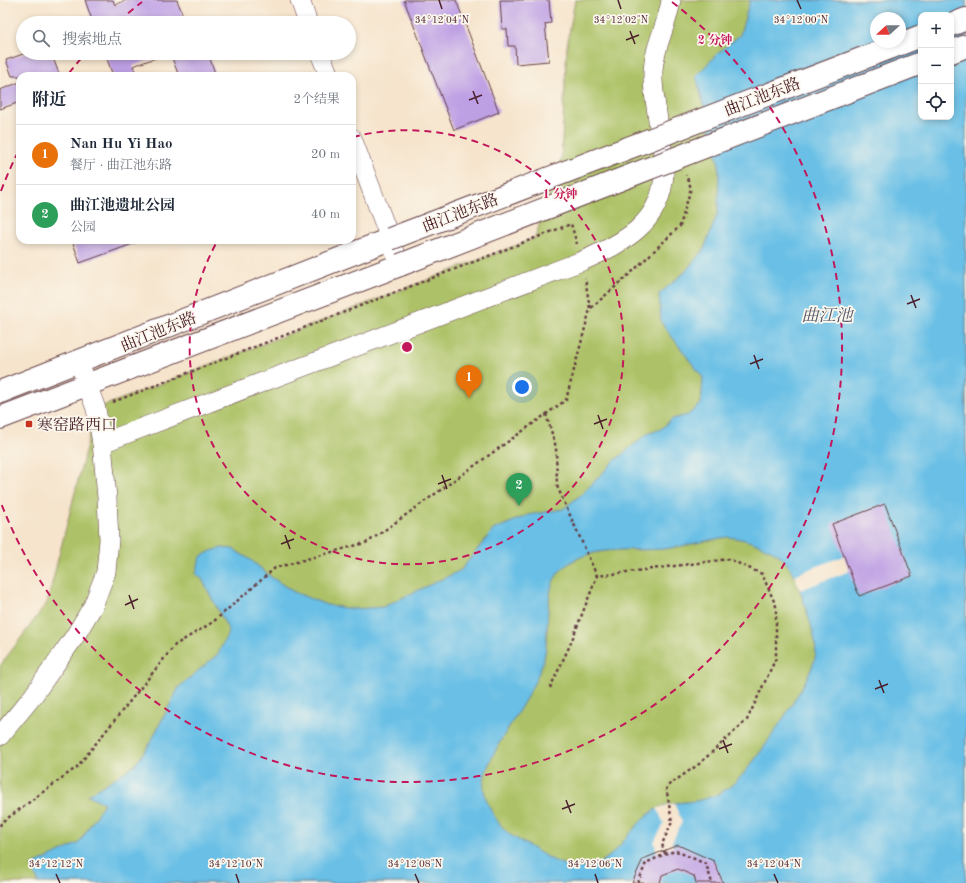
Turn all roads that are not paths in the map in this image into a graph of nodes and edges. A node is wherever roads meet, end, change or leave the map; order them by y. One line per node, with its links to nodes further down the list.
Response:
1 (300, 0): 3 (street)
2 (671, 0): 19 (street)
3 (306, 16)
4 (966, 19): 5 (main road)
5 (954, 24)
6 (918, 37): 13 (main road, 曲江池东路, bridge)
7 (966, 46): 8 (main road)
8 (954, 51)
9 (322, 60): 11 (street)
10 (918, 64): 14 (main road, 曲江池东路, bridge)
11 (327, 72)
12 (356, 149): 13 (street)
13 (390, 239): 14 (street); 15 (main road, 曲江池东路)
14 (400, 265): 16 (main road, 曲江池东路)
15 (79, 362): 16 (street); 17 (main road, 曲江池东路)
16 (88, 385): 18 (main road, 曲江池东路); 19 (street)
17 (0, 392)
18 (0, 418)
19 (102, 443): 20 (street)
20 (0, 736)

